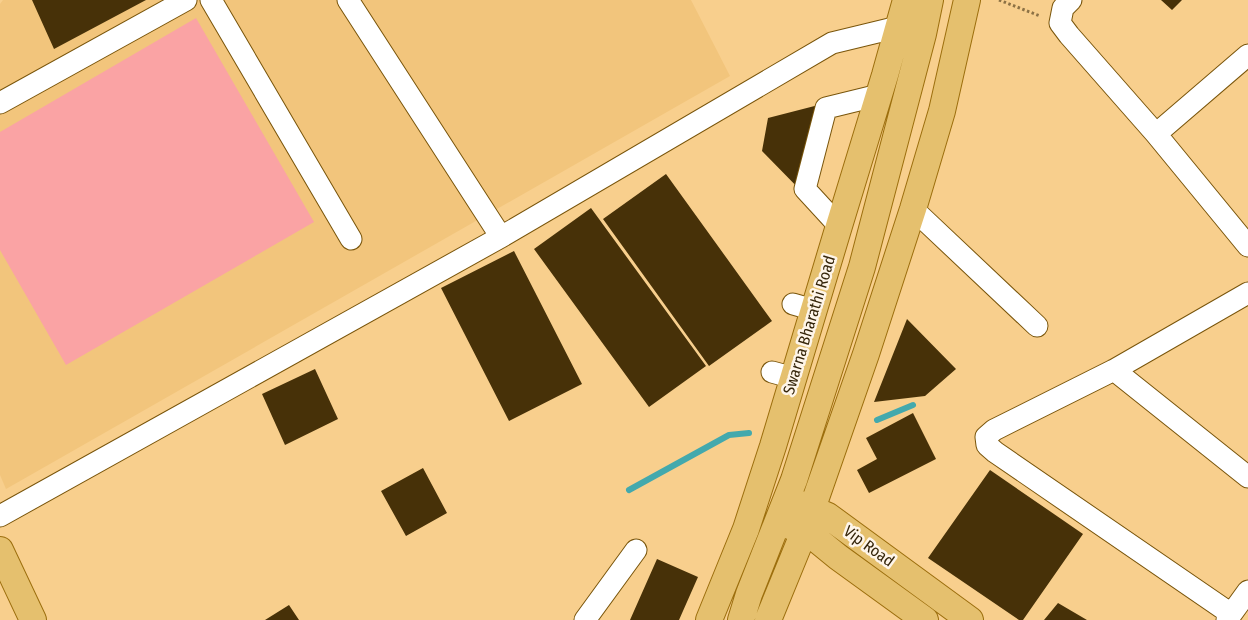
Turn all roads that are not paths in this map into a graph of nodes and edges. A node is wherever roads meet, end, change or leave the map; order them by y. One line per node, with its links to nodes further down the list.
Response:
1 (186, 0): 13 (street)
2 (211, 0): 18 (street)
3 (348, 0): 17 (street)
4 (906, 0): 8 (main road, Swarna Bharathi Road)
5 (930, 0): 9 (main road)
6 (967, 0): 10 (main road)
7 (1071, 0): 14 (street)
8 (898, 27): 9 (main road); 12 (main road, Swarna Bharathi Road); 17 (street)
9 (922, 34): 10 (main road); 25 (main road)
10 (958, 44): 15 (main road)
11 (1248, 54): 14 (street)
12 (879, 95): 16 (main road, Swarna Bharathi Road); 16 (street)
13 (0, 103)
14 (1156, 134): 19 (street)
15 (913, 209): 21 (street); 27 (main road)
16 (839, 226): 24 (main road, Swarna Bharathi Road)
17 (501, 237): 26 (street)
18 (351, 240)
19 (1248, 246)
20 (1248, 293): 22 (street)
21 (1037, 326)
22 (1114, 370): 23 (street); 31 (street)
23 (1248, 478)
24 (757, 497): 25 (main road, Vip Road); 34 (main road, Swarna Bharathi Road)
25 (783, 510): 27 (main road, Vip Road); 35 (main road)
26 (0, 516)
27 (808, 521): 36 (main road); 37 (main road, Vip Road); 38 (main road, Vip Road)
28 (0, 550): 32 (main road)
29 (636, 550): 33 (street)
30 (1248, 591): 31 (street)
31 (1229, 617)
32 (33, 620)
33 (585, 620)
34 (709, 620)
35 (741, 620)
36 (768, 620)
37 (925, 620)
38 (970, 620)

